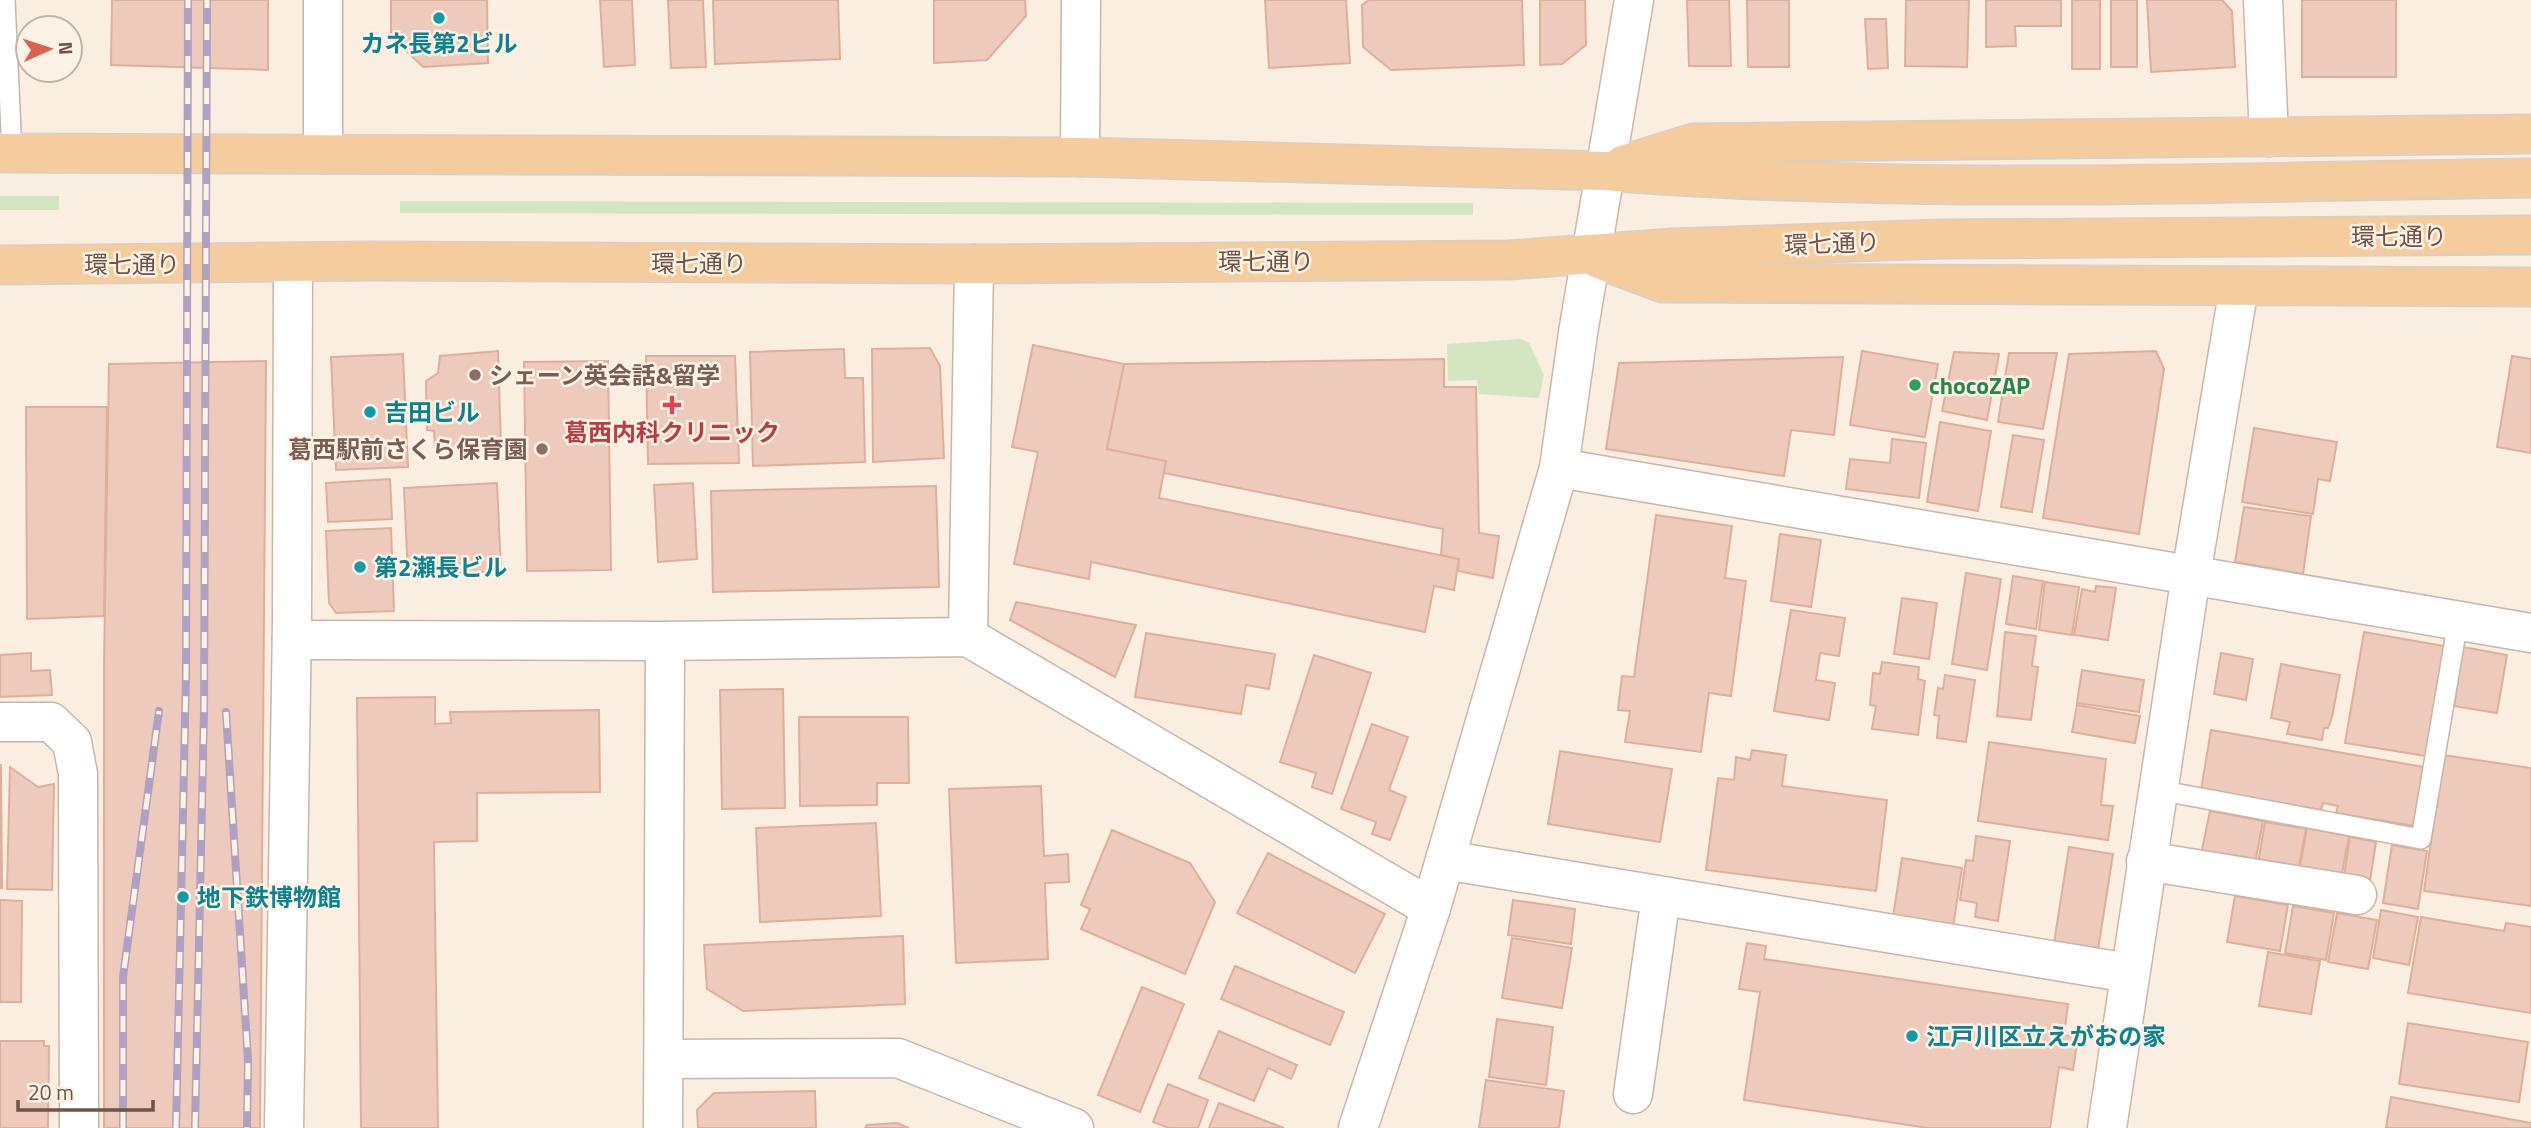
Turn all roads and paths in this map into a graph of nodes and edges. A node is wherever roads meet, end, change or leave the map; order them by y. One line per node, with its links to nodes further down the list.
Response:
1 (5, 0): 7 (lane)
2 (323, 0): 11 (street)
3 (1080, 0): 12 (street)
4 (1634, 0): 13 (street)
5 (2263, 0): 9 (street)
6 (0, 36): 7 (lane)
7 (8, 55): 10 (lane)
8 (2531, 134): 9 (main road)
9 (2269, 138): 13 (main road)
10 (6, 153): 11 (main road)
11 (323, 154): 12 (main road)
12 (1080, 157): 13 (main road)
13 (1605, 171): 14 (main road); 16 (street)
14 (2531, 178)
15 (2531, 235): 16 (main road, 環七通り)
16 (1590, 255): 18 (main road, 環七通り); 20 (main road); 22 (street)
17 (293, 263): 18 (main road, 環七通り); 19 (main road, 環七通り); 27 (street)
18 (974, 264): 26 (street)
19 (0, 265)
20 (2239, 287): 21 (main road); 23 (street)
21 (2531, 287)
22 (1559, 468): 23 (street); 31 (street)
23 (2191, 575): 24 (street); 30 (street)
24 (2458, 621): 25 (street); 30 (lane)
25 (2531, 633)
26 (968, 637): 28 (street); 35 (street)
27 (292, 640): 28 (street); 40 (street)
28 (665, 641): 37 (street)
29 (0, 722): 39 (street)
30 (2158, 790): 32 (street)
31 (1445, 860): 34 (street); 35 (street)
32 (2146, 861): 33 (street); 36 (street)
33 (2357, 895)
34 (1661, 896): 36 (street); 38 (street)
35 (1431, 908): 43 (street)
36 (2129, 973): 44 (street)
37 (664, 1059): 41 (street); 42 (street)
38 (1633, 1094)
39 (79, 1128)
40 (284, 1128)
41 (663, 1128)
42 (1074, 1128)
43 (1358, 1128)
44 (2107, 1128)

